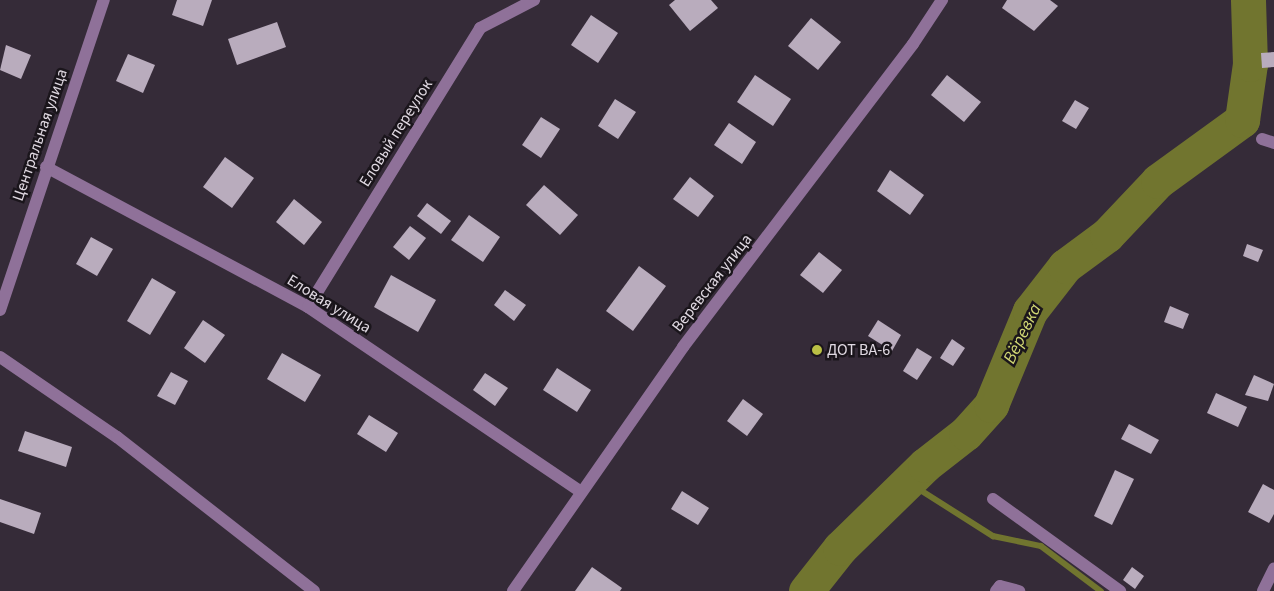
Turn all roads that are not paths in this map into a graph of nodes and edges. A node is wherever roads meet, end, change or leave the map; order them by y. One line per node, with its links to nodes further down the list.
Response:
1 (104, 0): 4 (street, Центральная улица)
2 (534, 0): 5 (street, Еловый переулок)
3 (942, 0): 8 (street, Веревская улица)
4 (46, 167): 5 (street, Еловая улица); 6 (street, Центральная улица)
5 (308, 308): 8 (street, Еловая улица)
6 (0, 310)
7 (0, 356): 11 (street)
8 (580, 492): 12 (street, Веревская улица)
9 (993, 499): 15 (street)
10 (1274, 568): 16 (street)
11 (314, 591)
12 (513, 591)
13 (996, 591): 14 (street)
14 (1019, 591)
15 (1120, 591)
16 (1263, 591)

